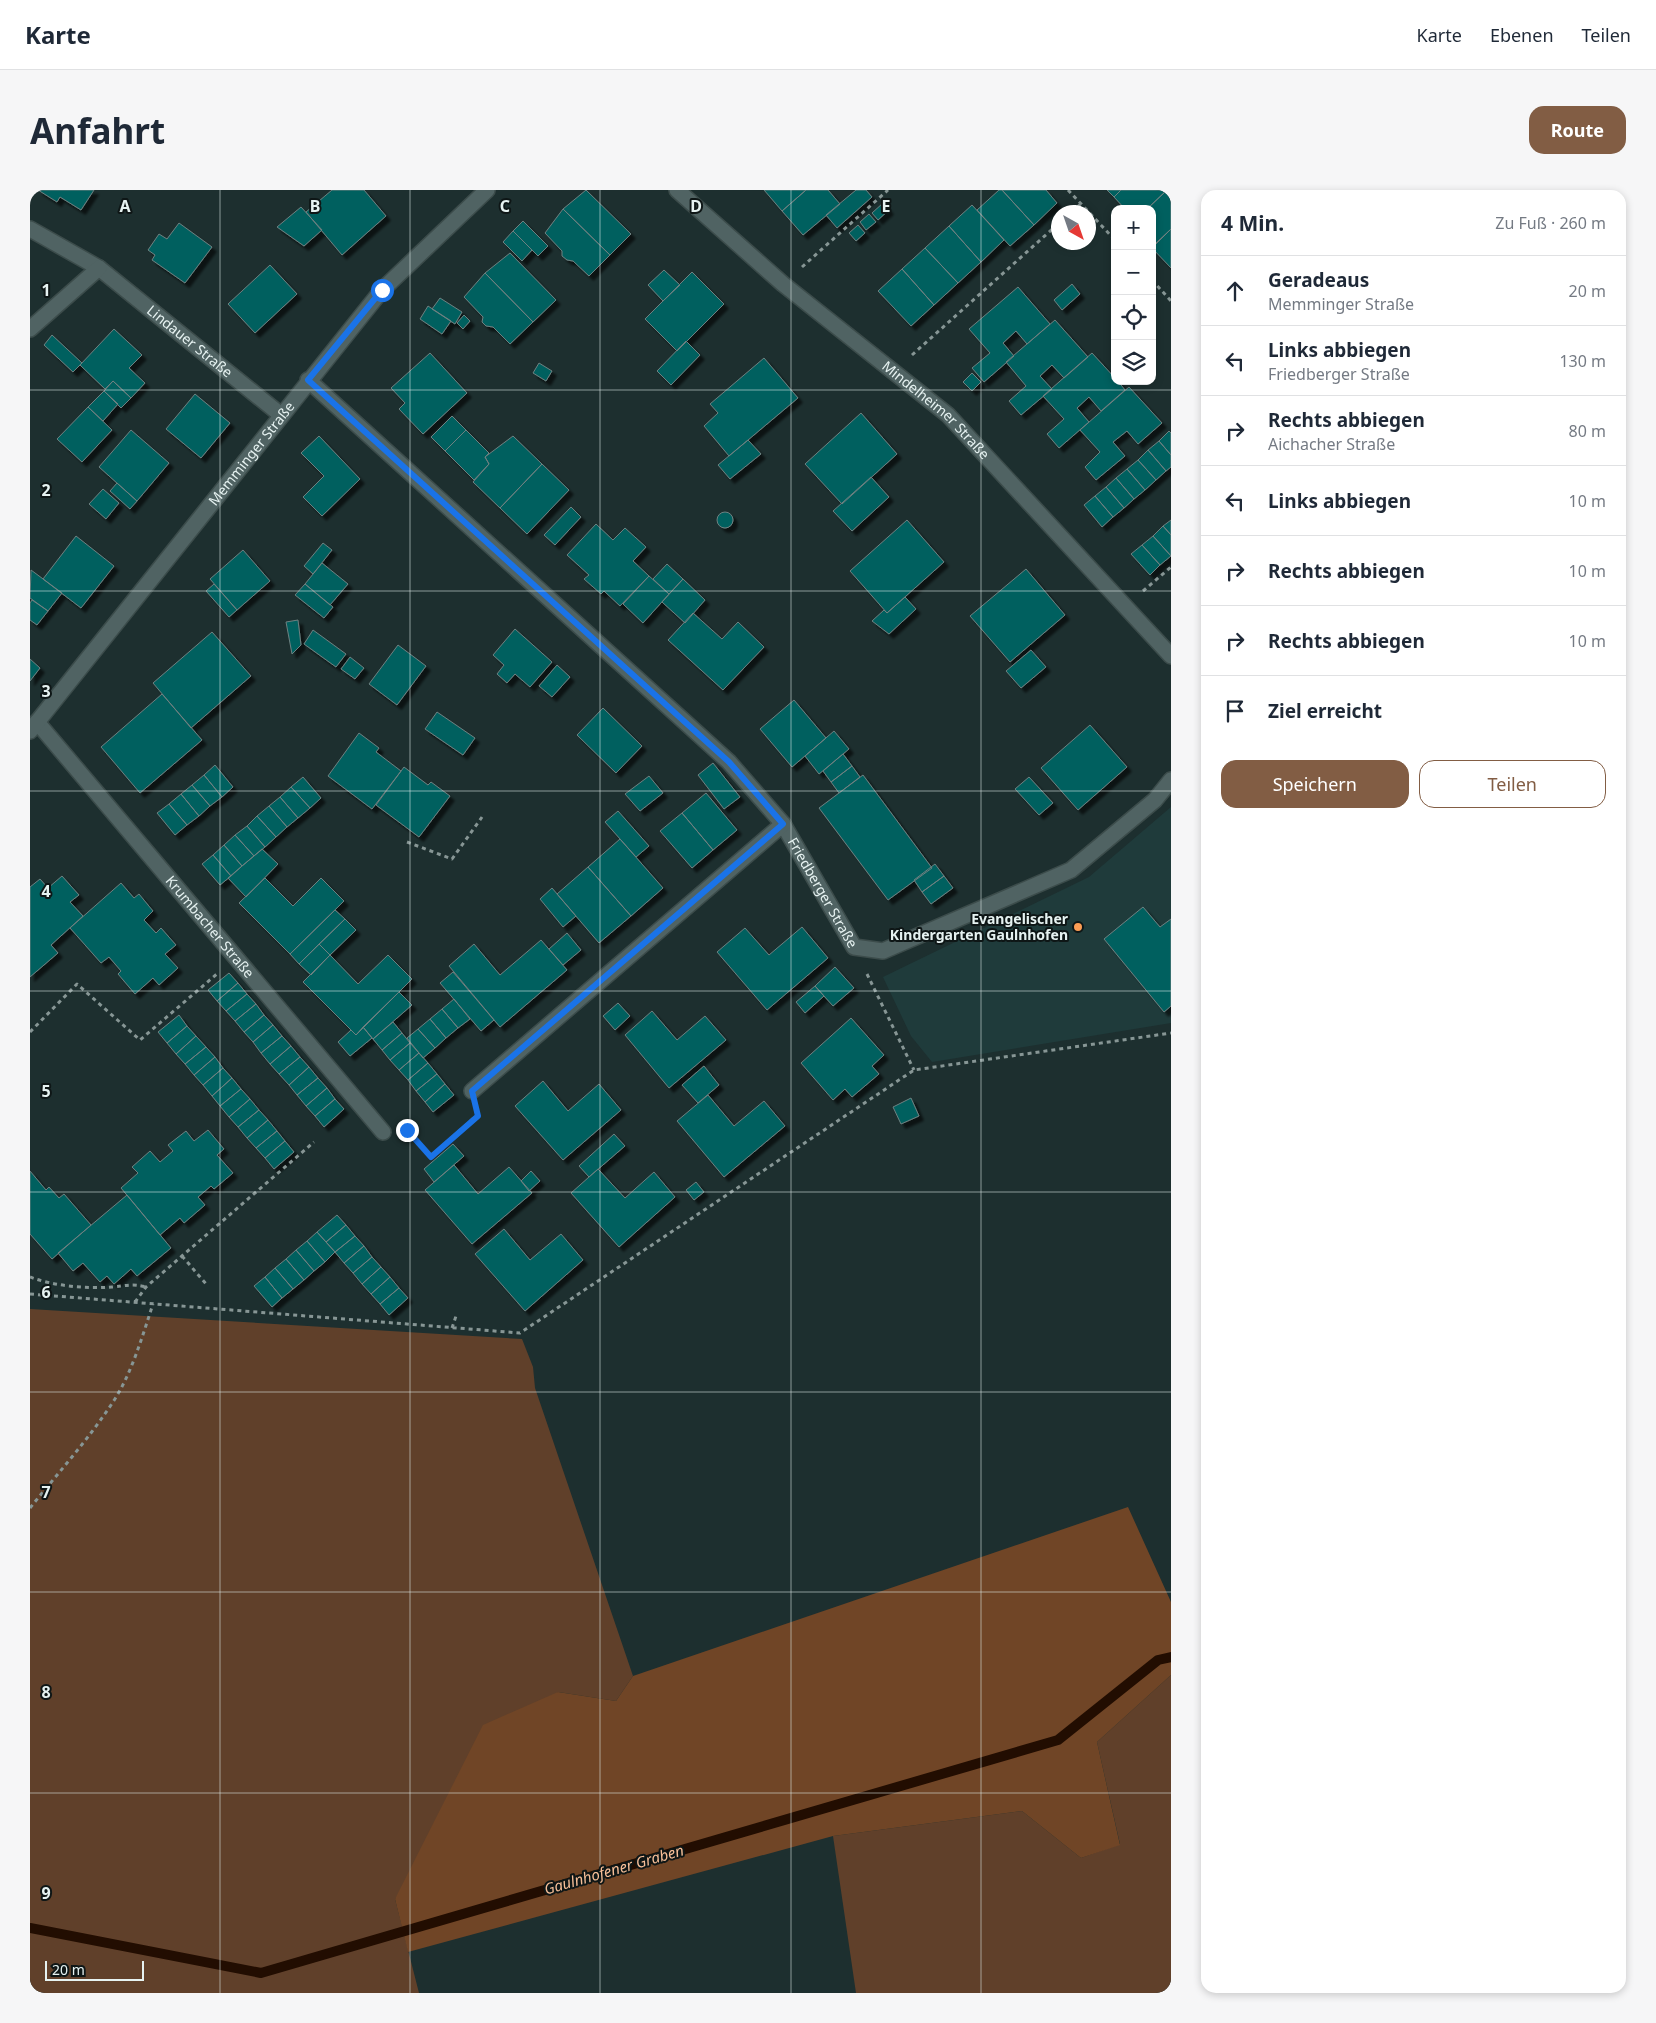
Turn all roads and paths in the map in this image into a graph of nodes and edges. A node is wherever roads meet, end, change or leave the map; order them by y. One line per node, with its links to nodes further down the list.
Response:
1 (486, 190): 15 (street, Memminger Straße)
2 (678, 190): 10 (street, Mindelheimer Straße)
3 (888, 190): 10 (path)
4 (1068, 190): 5 (path)
5 (1081, 204): 8 (path)
6 (30, 229): 9 (street, Lindauer Straße)
7 (1051, 230): 14 (path)
8 (1111, 236)
9 (98, 268): 13 (street); 16 (street, Lindauer Straße)
10 (782, 284): 14 (street, Mindelheimer Straße)
11 (1156, 284): 12 (path)
12 (1171, 301)
13 (30, 329)
14 (893, 372): 18 (street, Mindelheimer Straße)
15 (308, 380): 16 (street, Memminger Straße); 23 (street, Friedberger Straße)
16 (281, 415): 20 (street, Memminger Straße)
17 (1171, 567): 18 (path)
18 (1126, 606): 19 (street, Mindelheimer Straße)
19 (1171, 656)
20 (33, 727): 26 (street, Krumbacher Straße)
21 (1171, 780): 25 (street, Friedberger Straße)
22 (482, 817): 24 (path)
23 (783, 824): 25 (street, Friedberger Straße); 30 (street)
24 (407, 842)
25 (854, 947): 29 (path)
26 (235, 957): 27 (path); 31 (street, Krumbacher Straße)
27 (30, 1032)
28 (1171, 1033): 29 (path)
29 (914, 1070): 41 (path)
30 (472, 1091): 31 (path)
31 (383, 1132)
32 (314, 1142): 33 (path)
33 (182, 1256): 35 (path); 36 (path)
34 (30, 1277): 36 (path)
35 (208, 1285)
36 (146, 1287): 38 (path)
37 (30, 1294): 38 (path)
38 (136, 1302): 39 (path)
39 (153, 1304): 41 (path); 42 (path)
40 (458, 1313): 41 (path)
41 (452, 1328)
42 (30, 1508)

